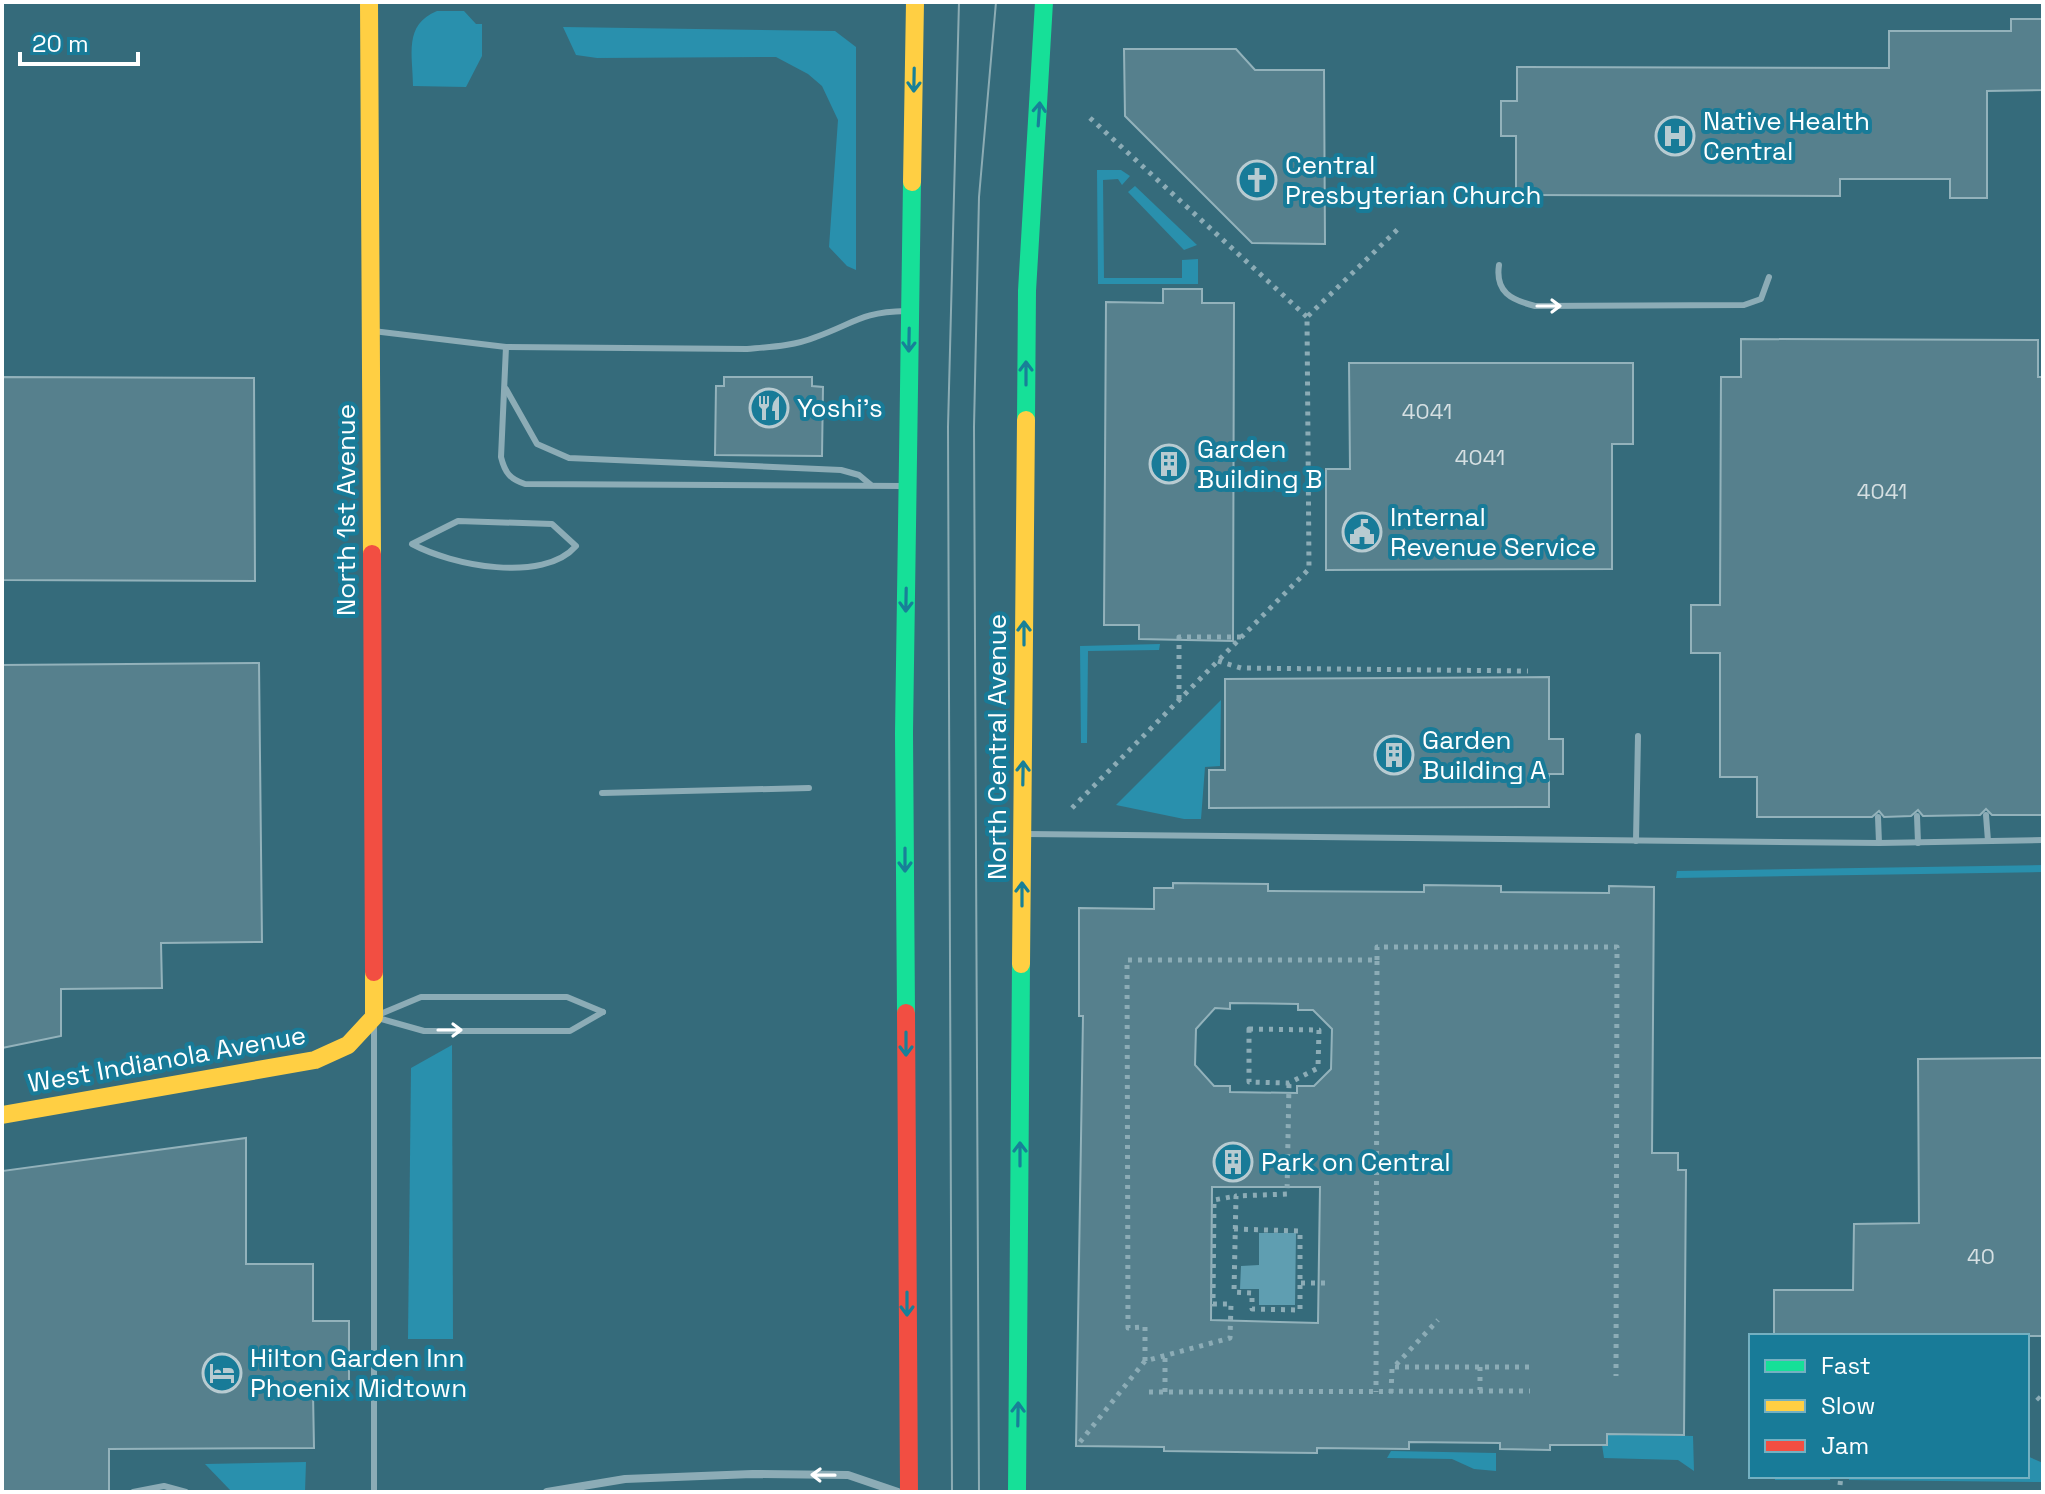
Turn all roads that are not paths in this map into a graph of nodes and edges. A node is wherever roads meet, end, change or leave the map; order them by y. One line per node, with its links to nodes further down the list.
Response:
1 (369, 2): 7 (main road, North 1st Avenue)
2 (915, 2): 6 (main road, one-way to 6)
3 (1044, 2): 19 (main road, North Central Avenue, one-way to 3)
4 (1499, 265): 5 (lane, one-way to 5)
5 (1769, 277)
6 (910, 311): 8 (lane); 11 (main road, one-way to 11)
7 (371, 330): 8 (lane); 25 (main road, North 1st Avenue)
8 (506, 347): 9 (lane)
9 (504, 386): 10 (lane); 10 (lane)
10 (873, 486): 11 (lane)
11 (908, 486): 32 (main road, one-way to 32)
12 (576, 546): 12 (lane)
13 (1638, 736): 21 (lane)
14 (809, 788): 15 (lane)
15 (602, 793)
16 (1986, 815): 22 (lane)
17 (1917, 816): 24 (lane)
18 (1878, 817): 23 (lane)
19 (1023, 834): 21 (lane); 33 (main road, North Central Avenue, one-way to 19)
20 (2043, 840): 22 (lane)
21 (1636, 841): 23 (lane)
22 (1988, 841): 24 (lane)
23 (1879, 843): 24 (lane)
24 (1918, 843)
25 (374, 1017): 25 (lane, one-way to 25); 26 (main road, West Indianola Avenue); 29 (lane)
26 (2, 1115)
27 (133, 1492): 28 (lane)
28 (186, 1492)
29 (374, 1492)
30 (547, 1492): 31 (street, one-way to 30)
31 (898, 1492)
32 (909, 1492)
33 (1017, 1492)

